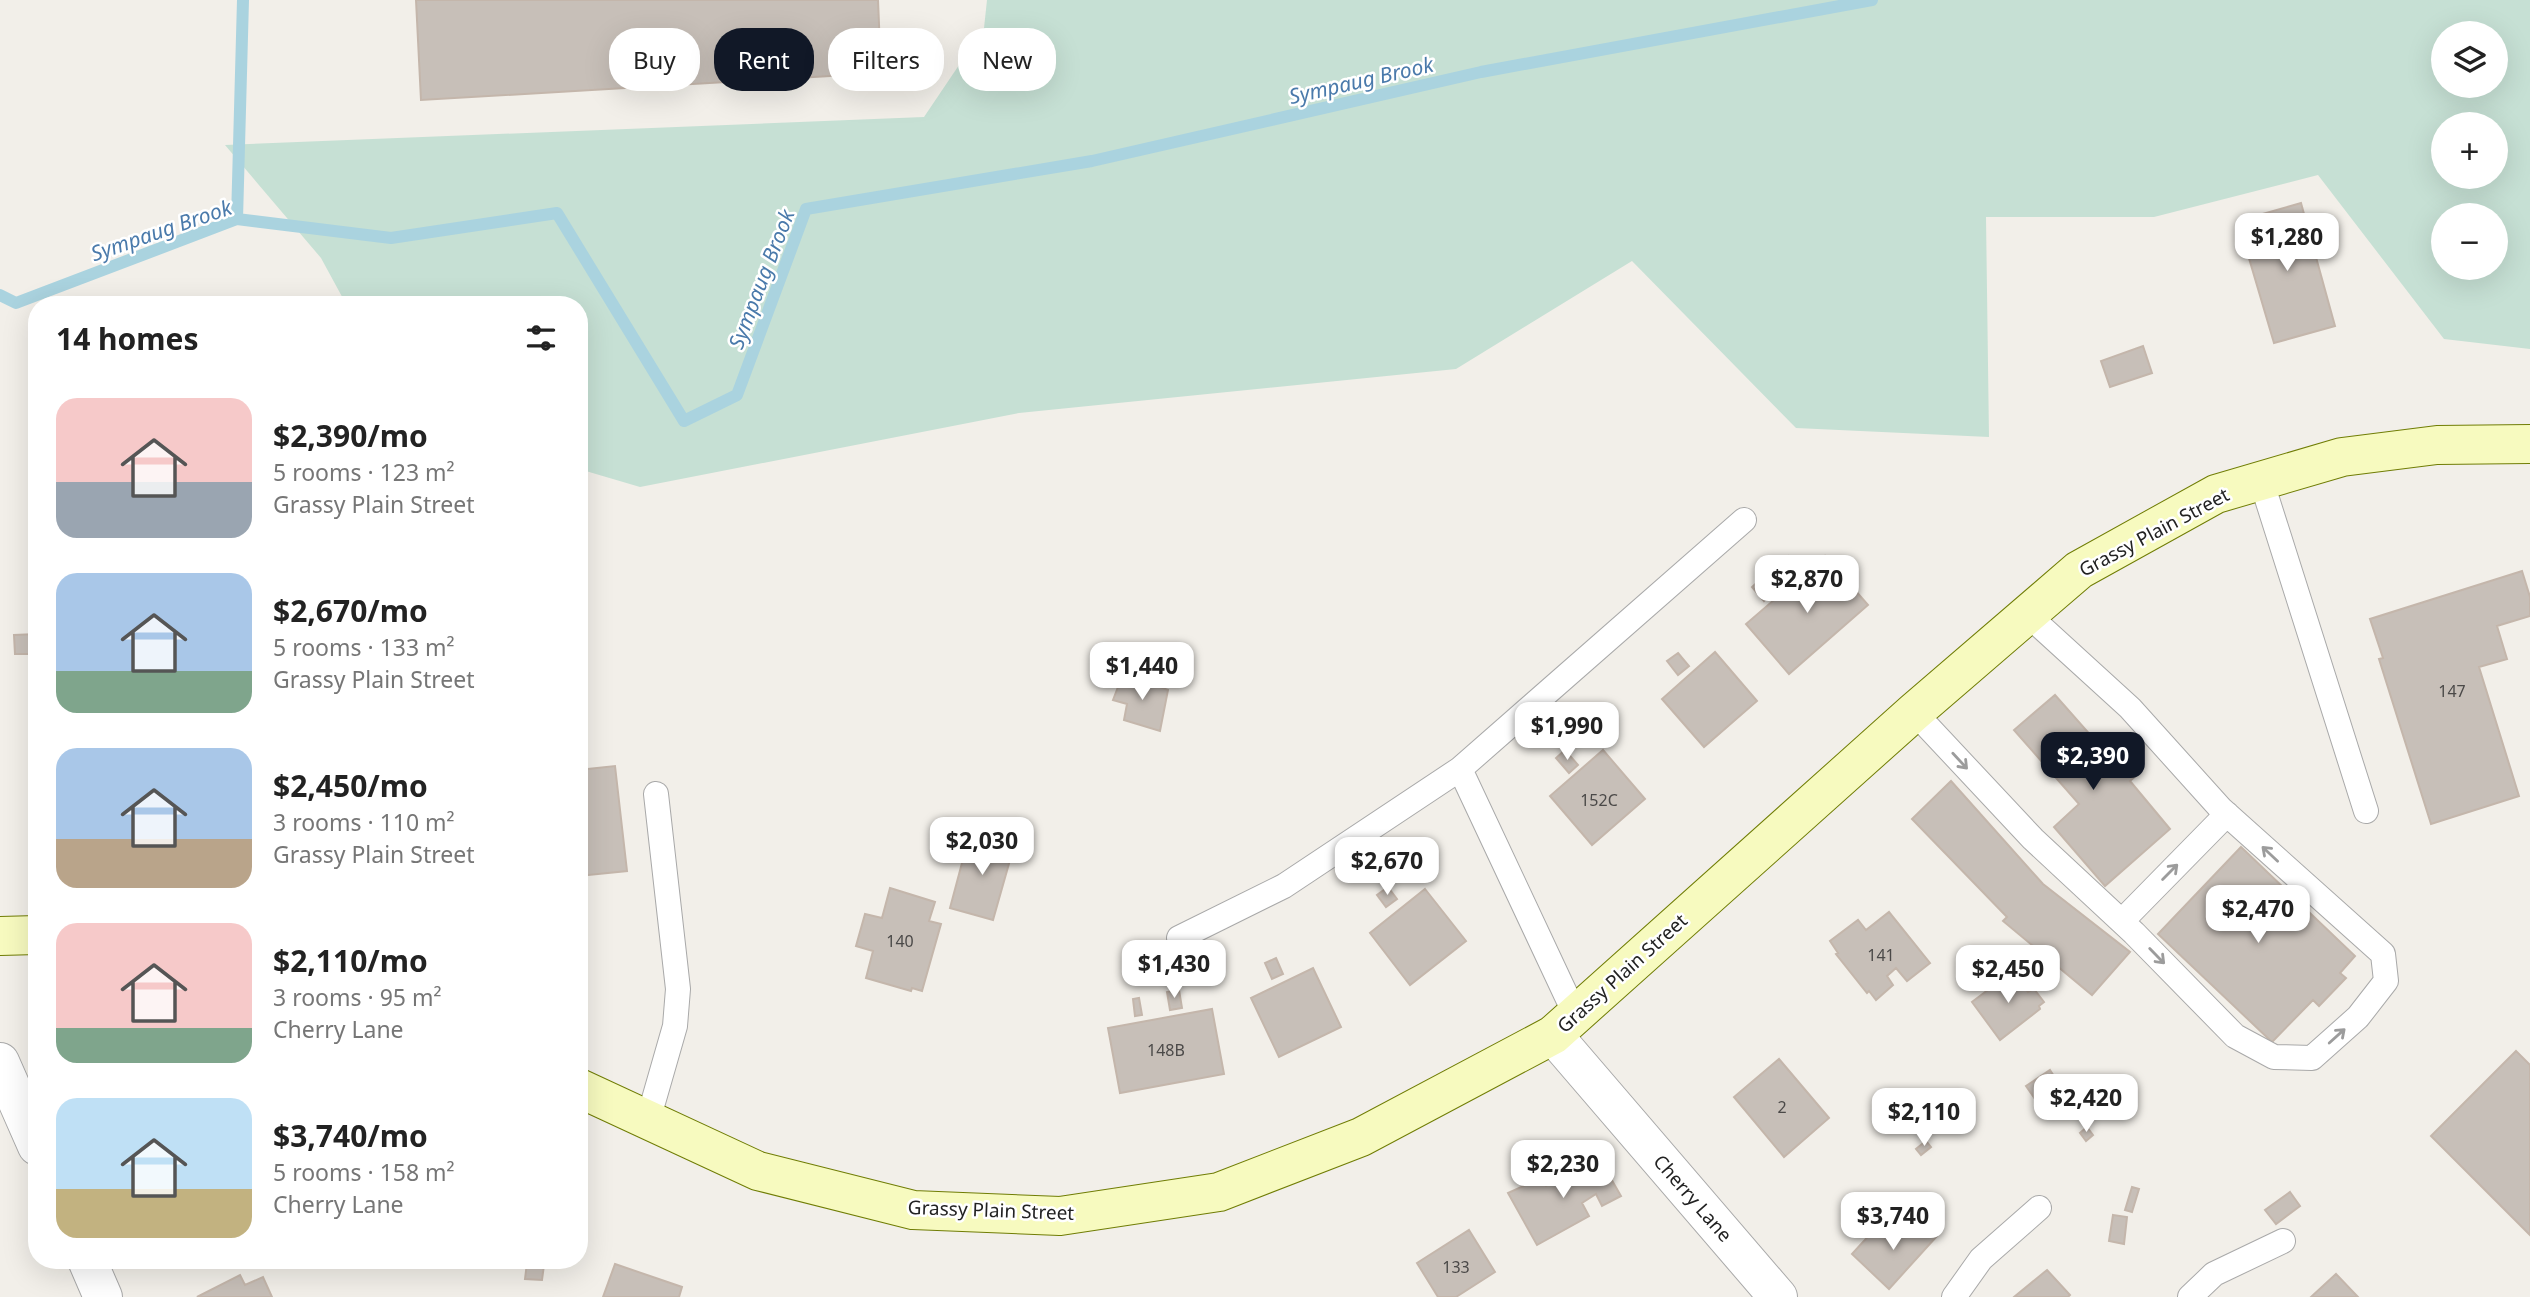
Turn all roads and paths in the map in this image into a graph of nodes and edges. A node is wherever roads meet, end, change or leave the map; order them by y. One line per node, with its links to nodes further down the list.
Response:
1 (2530, 444): 2 (main road, Grassy Plain Street)
2 (2261, 480): 4 (main road, Grassy Plain Street); 8 (lane)
3 (1744, 520): 6 (lane)
4 (2027, 614): 5 (main road, Grassy Plain Street); 9 (lane)
5 (1914, 712): 10 (lane, one-way to 10); 14 (main road, Grassy Plain Street)
6 (1460, 769): 13 (lane); 14 (lane)
7 (656, 794): 17 (lane)
8 (2366, 811)
9 (2227, 814): 10 (lane, one-way to 9); 10 (lane, one-way to 9)
10 (2122, 921)
11 (28, 935): 12 (main road)
12 (0, 936)
13 (1179, 938)
14 (1564, 1025): 17 (main road, Grassy Plain Street); 23 (street, Cherry Lane)
15 (0, 1062): 18 (street)
16 (588, 1092): 17 (main road, Grassy Plain Street)
17 (648, 1120)
18 (28, 1126)
19 (2039, 1208): 24 (lane)
20 (2283, 1241): 25 (lane)
21 (91, 1269): 22 (street)
22 (103, 1297)
23 (1778, 1297)
24 (1954, 1297)
25 (2190, 1297)

